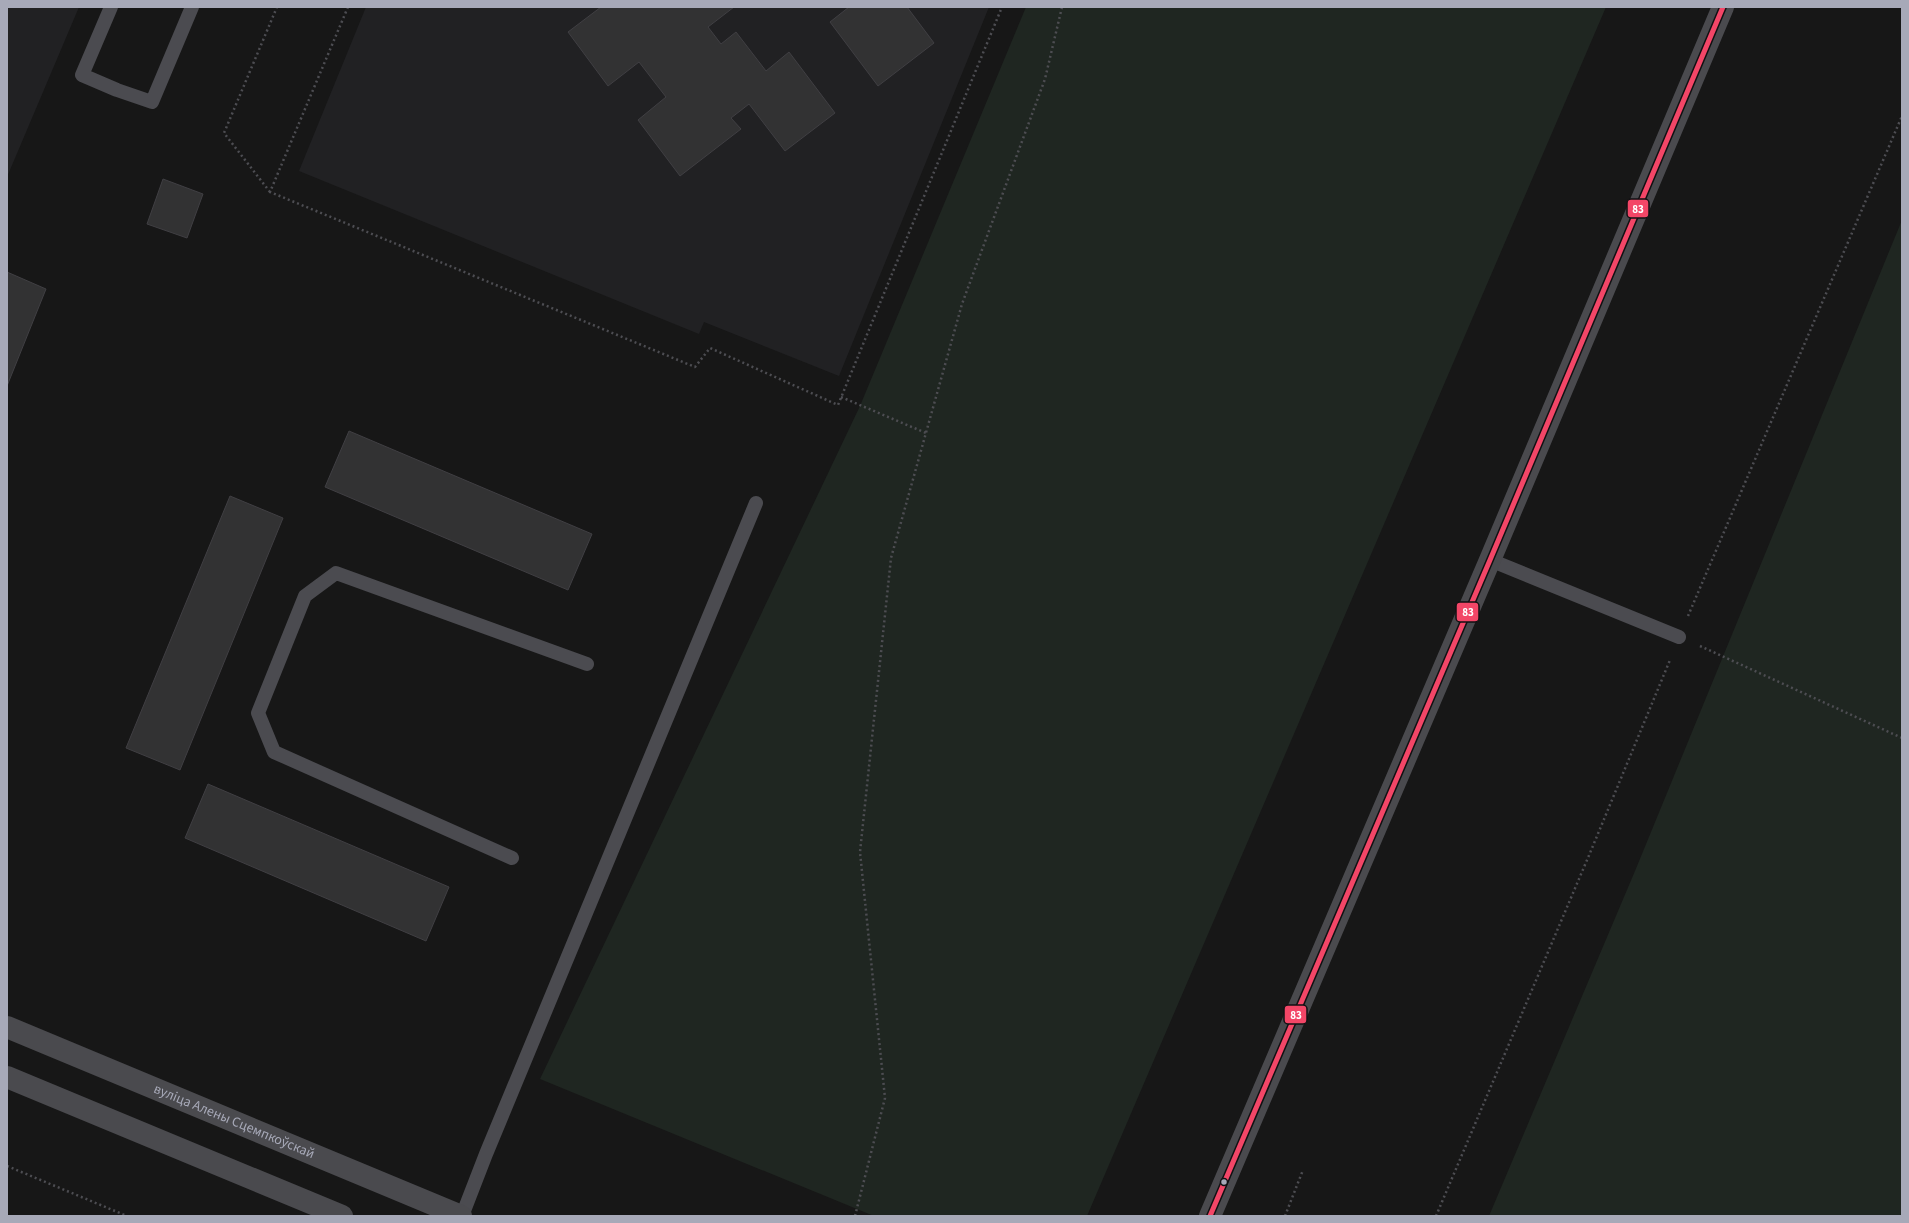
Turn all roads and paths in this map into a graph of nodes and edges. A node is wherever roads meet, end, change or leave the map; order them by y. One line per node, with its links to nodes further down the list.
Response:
1 (111, 7): 2 (lane)
2 (192, 7)
3 (277, 7): 9 (path)
4 (348, 7): 9 (path)
5 (1002, 7): 10 (path)
6 (1062, 7): 11 (path)
7 (1723, 7): 13 (main road)
8 (1902, 116): 14 (path)
9 (270, 192): 10 (path)
10 (841, 397): 11 (path)
11 (926, 433): 25 (path)
12 (756, 503): 24 (lane)
13 (1490, 560): 14 (lane); 26 (main road)
14 (1679, 637): 16 (path); 28 (path)
15 (587, 664): 17 (lane)
16 (1902, 738)
17 (512, 858)
18 (7, 1027): 24 (main road, вуліца Алены Сцемпкоўскай)
19 (7, 1077): 23 (main road)
20 (7, 1166): 22 (path)
21 (1303, 1170): 27 (path)
22 (127, 1216)
23 (342, 1216)
24 (461, 1216)
25 (855, 1216)
26 (1210, 1216)
27 (1285, 1216)
28 (1436, 1216)

